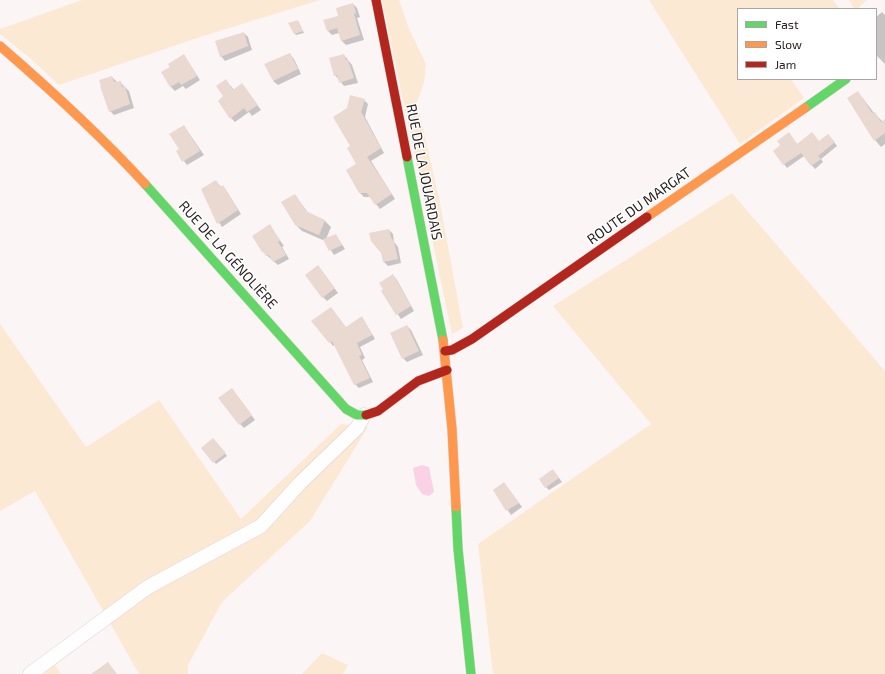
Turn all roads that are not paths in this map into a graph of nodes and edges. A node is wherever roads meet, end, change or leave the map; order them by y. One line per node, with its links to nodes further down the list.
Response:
1 (376, 0): 4 (street, RUE DE LA JOUARDAIS)
2 (0, 46): 6 (street, RUE DE LA GÉNOLIÈRE)
3 (845, 80): 4 (street, ROUTE DU MARGAT)
4 (445, 350): 5 (street, RUE DE LA JOUARDAIS)
5 (447, 370): 6 (street); 8 (street, RUE DE LA JOUARDAIS)
6 (364, 416): 7 (street)
7 (30, 674)
8 (471, 674)

